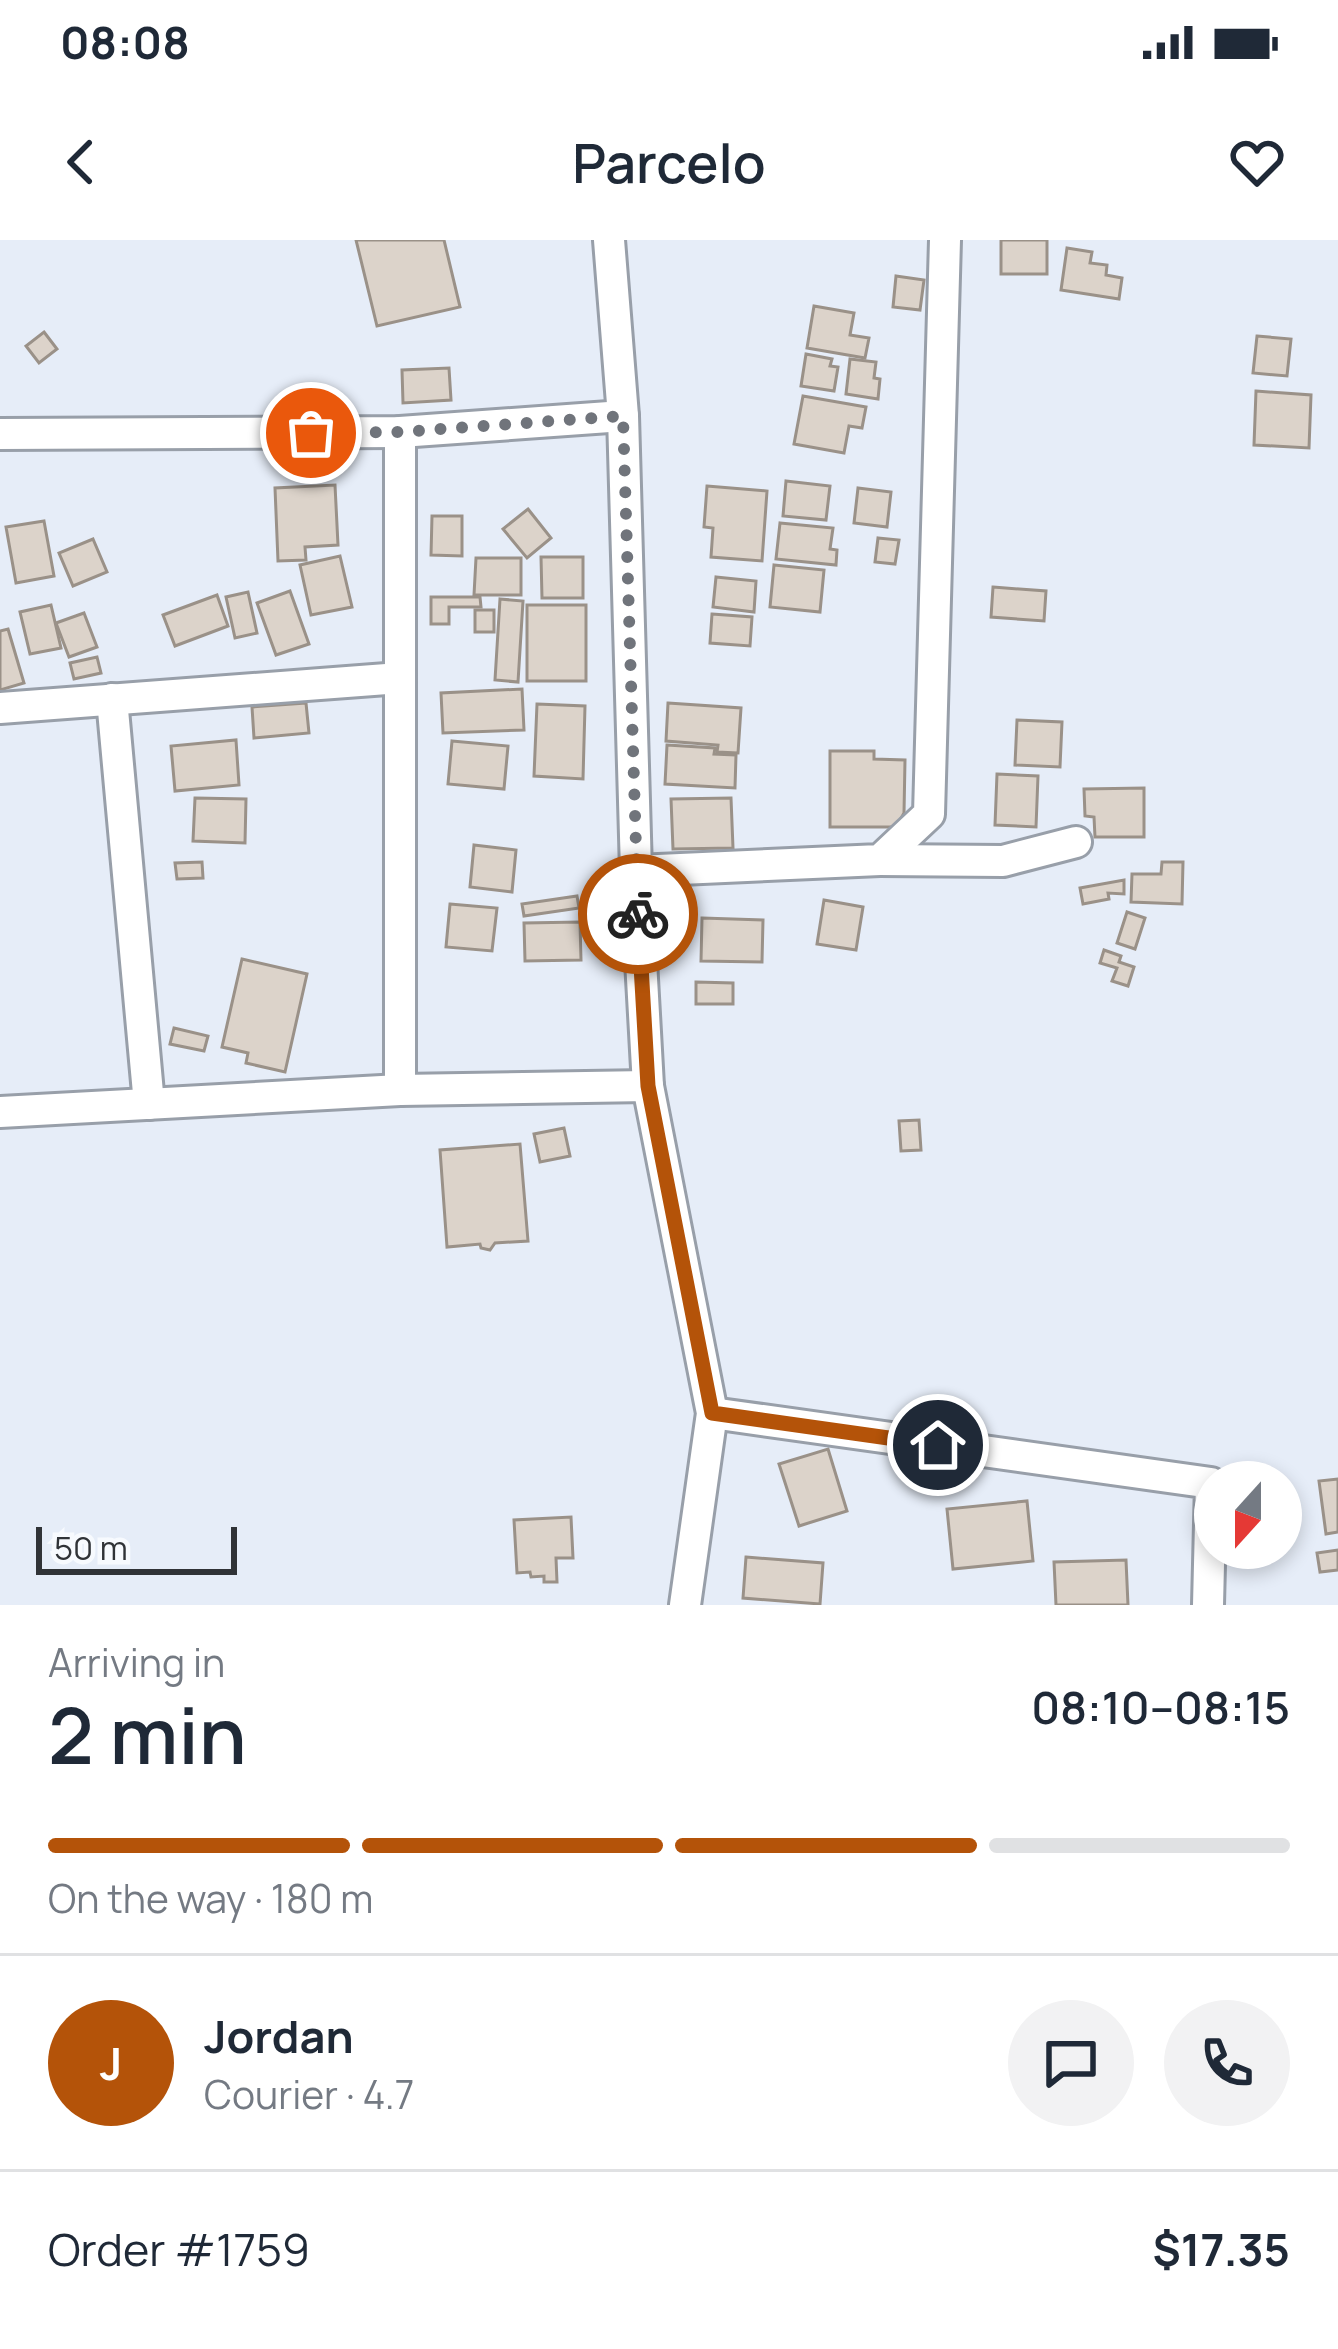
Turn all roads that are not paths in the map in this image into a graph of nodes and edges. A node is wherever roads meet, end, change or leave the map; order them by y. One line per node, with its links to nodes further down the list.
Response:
1 (609, 240): 3 (street)
2 (945, 240): 10 (street)
3 (623, 416): 4 (street); 11 (street)
4 (400, 432): 5 (street); 6 (street)
5 (0, 434)
6 (400, 678): 7 (street); 13 (street)
7 (112, 699): 8 (street); 14 (street)
8 (0, 708)
9 (1076, 842): 10 (street)
10 (880, 860): 11 (street)
11 (636, 871): 12 (street)
12 (648, 1086): 13 (street); 16 (street)
13 (400, 1090): 14 (street)
14 (148, 1104): 15 (street)
15 (0, 1112)
16 (712, 1413): 17 (street); 18 (street)
17 (685, 1605)
18 (1208, 1605)

